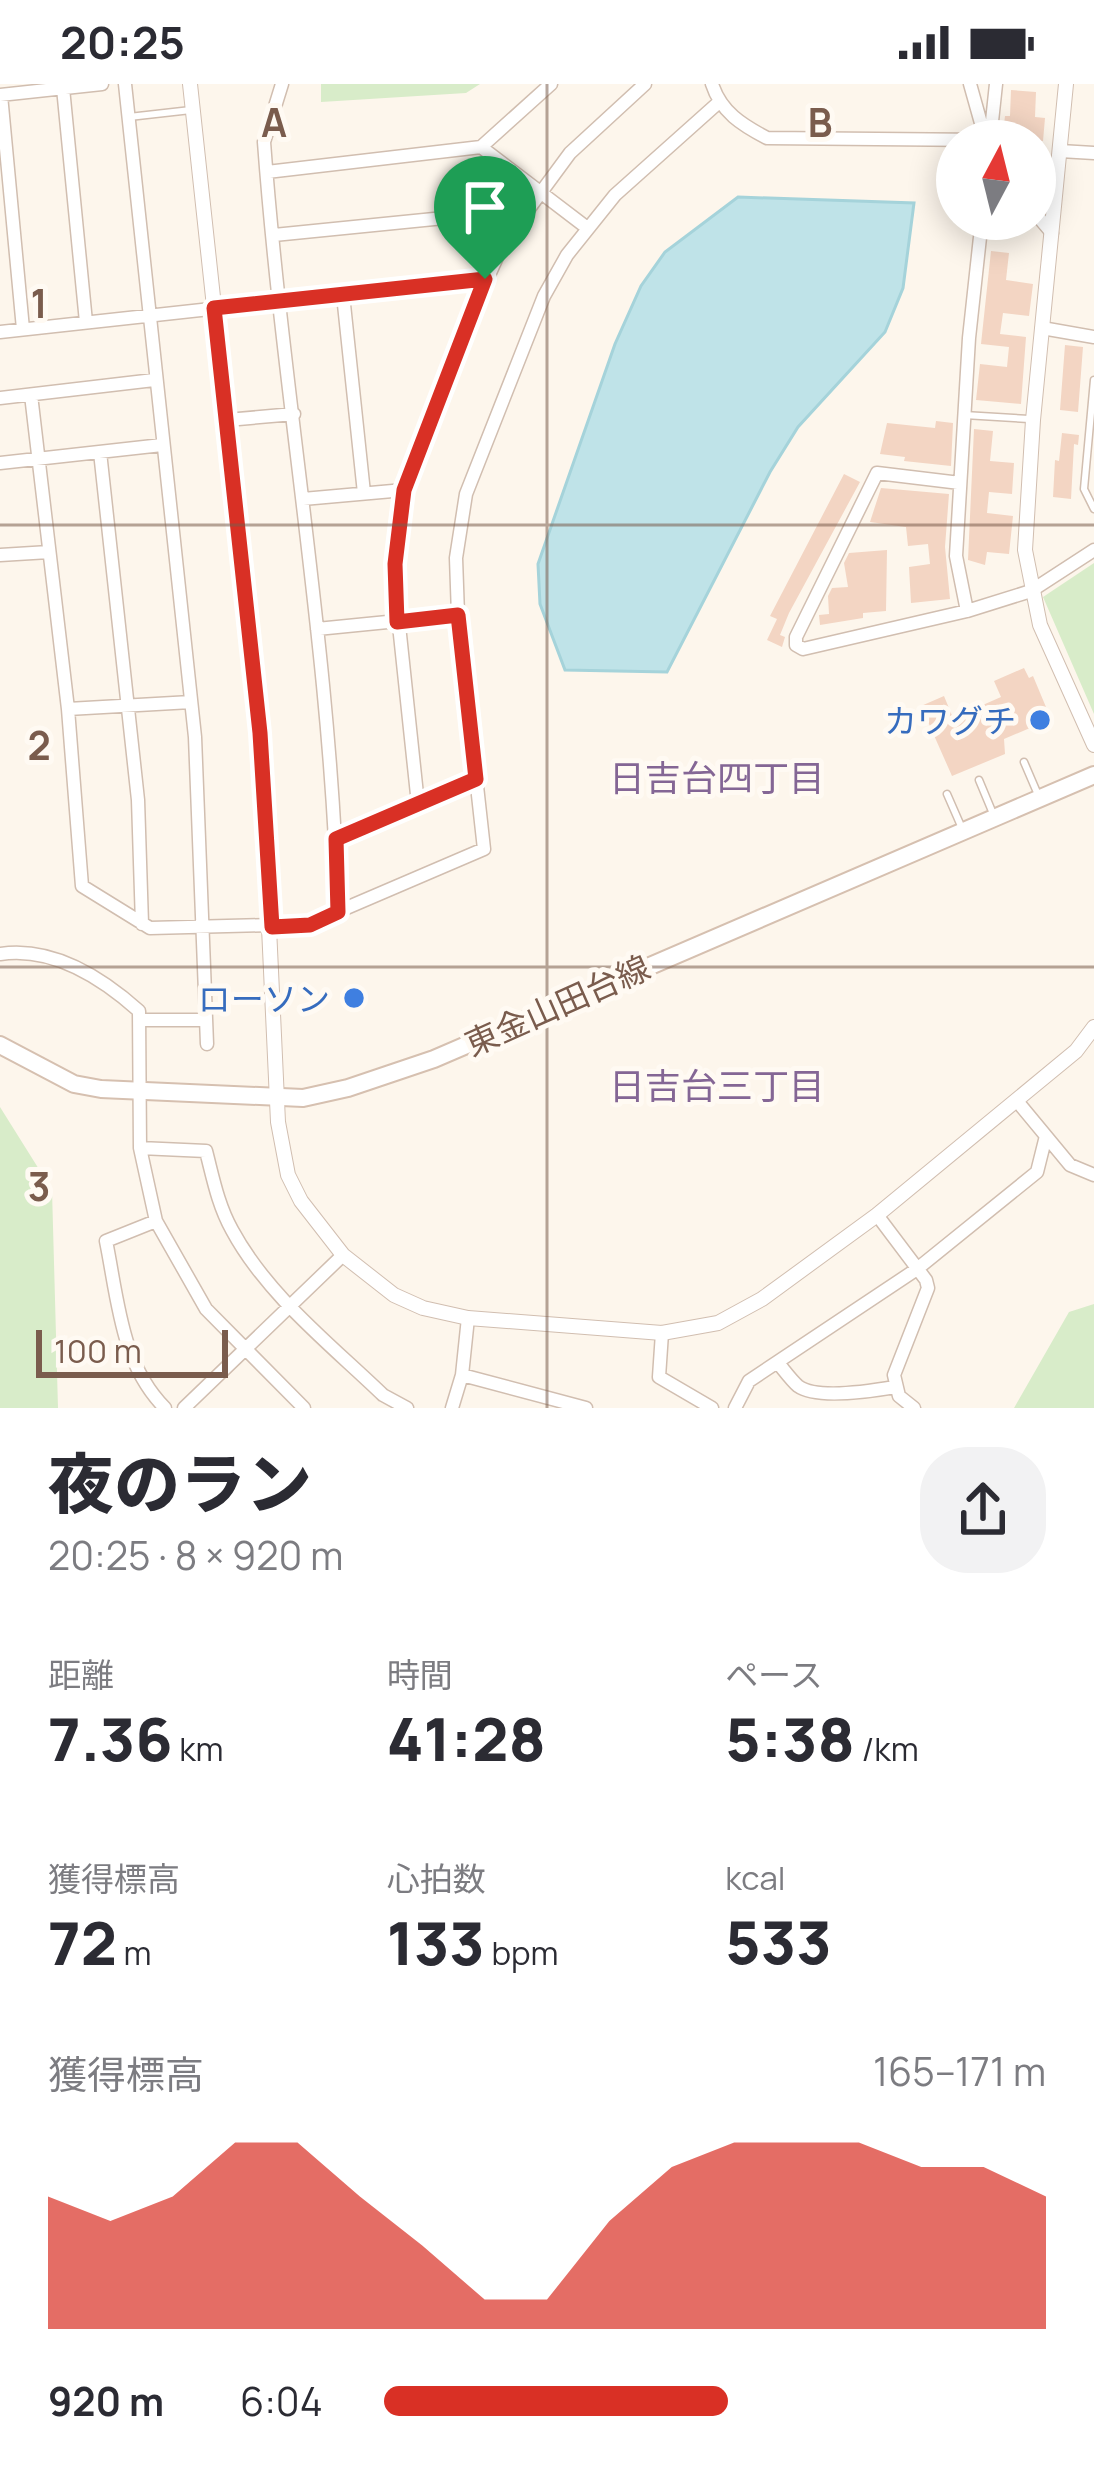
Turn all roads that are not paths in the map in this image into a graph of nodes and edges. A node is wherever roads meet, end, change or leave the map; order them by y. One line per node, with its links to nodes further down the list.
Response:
1 (102, 84): 11 (street)
2 (125, 84): 15 (street)
3 (190, 84): 14 (street)
4 (282, 84): 22 (street)
5 (551, 84): 19 (street)
6 (646, 84): 23 (street)
7 (712, 84): 13 (street)
8 (970, 84): 16 (street)
9 (996, 84): 17 (street)
10 (1066, 84): 20 (street)
11 (63, 88): 12 (street); 35 (street)
12 (1, 95): 37 (street)
13 (718, 103): 18 (street); 25 (street)
14 (193, 110): 15 (lane); 33 (street)
15 (129, 118): 34 (street)
16 (981, 120)
17 (990, 120)
18 (936, 140)
19 (481, 147): 22 (street); 23 (street)
20 (1060, 151): 21 (street); 24 (street)
21 (1094, 153)
22 (267, 172): 26 (street)
23 (538, 191): 25 (street); 29 (street)
24 (1056, 192)
25 (586, 227): 62 (street)
26 (274, 235): 29 (street); 32 (street)
27 (980, 240): 45 (street)
28 (1051, 240): 36 (street)
29 (502, 244): 30 (street)
30 (485, 279): 31 (street); 53 (street)
31 (343, 295): 32 (street); 54 (street)
32 (281, 302): 33 (street); 44 (street)
33 (214, 308): 34 (street); 47 (street)
34 (147, 316): 35 (street); 40 (street)
35 (86, 322): 37 (street)
36 (1042, 328): 39 (street); 46 (street)
37 (23, 329): 38 (street)
38 (0, 332)
39 (1094, 337)
40 (154, 380): 42 (street); 48 (street)
41 (1094, 380): 56 (lane)
42 (31, 395): 43 (street); 50 (street)
43 (0, 398)
44 (294, 414): 47 (street); 55 (street)
45 (964, 415): 46 (lane); 52 (street)
46 (1033, 419): 60 (street)
47 (226, 420): 81 (street)
48 (162, 445): 49 (street); 65 (street)
49 (100, 452): 50 (street); 66 (street)
50 (38, 458): 51 (street); 58 (street)
51 (0, 463)
52 (960, 483): 61 (street); 61 (street)
53 (404, 490): 54 (street); 63 (street)
54 (364, 494): 55 (street)
55 (303, 499): 64 (street)
56 (1094, 509)
57 (1094, 550): 60 (street)
58 (49, 552): 59 (street); 67 (street)
59 (0, 555)
60 (1030, 591): 61 (street); 68 (street)
61 (967, 611)
62 (458, 615): 63 (street); 71 (street)
63 (397, 622): 64 (street); 75 (street)
64 (317, 629): 78 (street)
65 (191, 702): 66 (street); 82 (street)
66 (128, 704): 67 (street); 80 (street)
67 (68, 709): 80 (street)
68 (1094, 745)
69 (1024, 762): 74 (lane)
70 (1094, 776): 74 (main road, 東金山田台線)
71 (476, 779): 75 (street); 79 (street)
72 (979, 780): 76 (lane)
73 (947, 794): 77 (lane)
74 (1039, 797): 76 (main road, 東金山田台線)
75 (418, 804): 78 (street)
76 (994, 816): 77 (main road, 東金山田台線)
77 (962, 830): 90 (main road, 東金山田台線)
78 (336, 839): 79 (street)
79 (338, 912): 81 (street)
80 (142, 924): 82 (street)
81 (272, 927): 82 (street); 90 (street)
82 (205, 928): 85 (street)
83 (0, 954): 84 (street)
84 (140, 1020): 85 (street); 89 (street)
85 (206, 1020): 88 (street)
86 (1094, 1027): 91 (street)
87 (0, 1045): 89 (main road, 東金山田台線)
88 (207, 1045)
89 (137, 1092): 90 (main road, 東金山田台線); 93 (street)
90 (277, 1099): 97 (street)
91 (1017, 1101): 92 (street); 95 (street)
92 (1046, 1136): 94 (street); 98 (street)
93 (140, 1148): 96 (street); 99 (street)
94 (1094, 1175)
95 (877, 1215): 98 (street); 101 (street)
96 (156, 1221): 102 (street); 106 (street)
97 (343, 1255): 99 (street); 100 (street)
98 (917, 1269): 103 (street); 105 (street)
99 (290, 1304): 102 (street); 109 (street)
100 (468, 1318): 101 (street); 104 (street)
101 (662, 1333): 112 (street)
102 (244, 1348): 107 (street); 108 (street)
103 (778, 1363): 105 (street); 113 (street)
104 (462, 1375): 110 (street); 111 (street)
105 (895, 1387): 114 (street)
106 (165, 1408)
107 (184, 1408)
108 (304, 1408)
109 (407, 1408)
110 (452, 1408)
111 (586, 1408)
112 (712, 1408)
113 (735, 1408)
114 (914, 1408)

